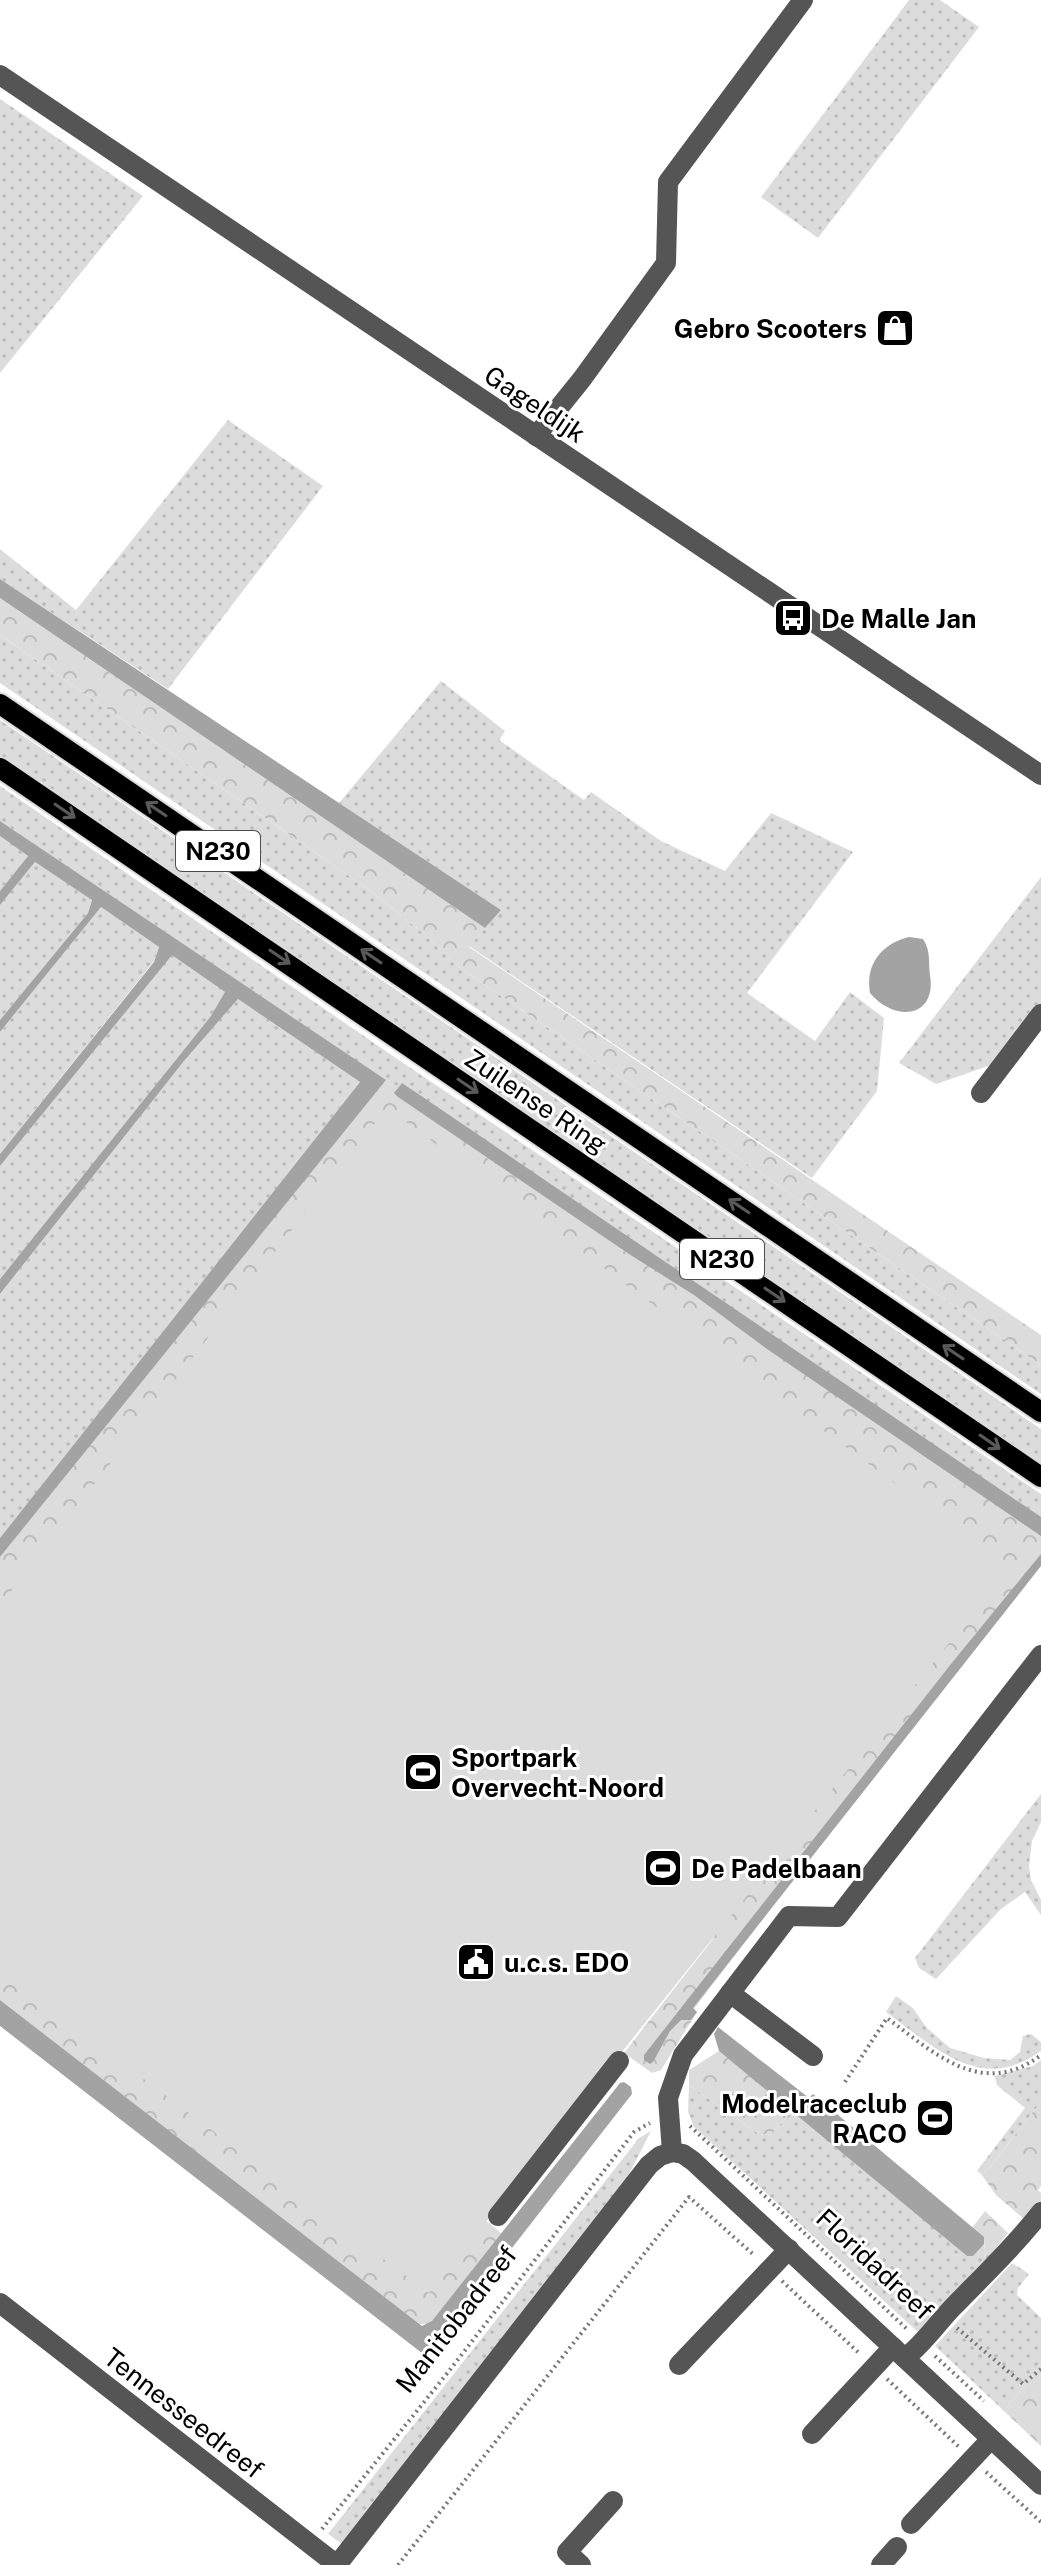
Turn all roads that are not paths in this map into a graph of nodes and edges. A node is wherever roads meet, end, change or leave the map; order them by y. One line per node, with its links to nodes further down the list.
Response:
1 (803, 0): 3 (street)
2 (0, 75): 3 (street, Gageldijk)
3 (536, 436): 6 (street, Gageldijk)
4 (0, 704): 9 (main road, Zuilense Ring / N230, one-way to 4)
5 (0, 768): 10 (main road, Zuilense Ring / N230, one-way to 10)
6 (1041, 775)
7 (1041, 1014): 8 (street)
8 (981, 1093)
9 (1041, 1412)
10 (1041, 1477)
11 (1041, 1655): 12 (street)
12 (730, 1993): 13 (street); 15 (street)
13 (813, 2056)
14 (619, 2061): 17 (street)
15 (672, 2152): 18 (street, Floridadreef); 28 (street)
16 (1041, 2212): 20 (street)
17 (498, 2216)
18 (789, 2249): 20 (street, Floridadreef); 21 (street)
19 (0, 2303): 28 (street, Tennesseedreef)
20 (899, 2352): 22 (street); 23 (street, Floridadreef)
21 (679, 2365)
22 (812, 2434)
23 (991, 2439): 24 (street, Floridadreef); 26 (street)
24 (1041, 2485)
25 (613, 2501): 29 (street)
26 (911, 2524)
27 (897, 2547): 30 (street)
28 (337, 2565)
29 (581, 2565)
30 (881, 2565)

